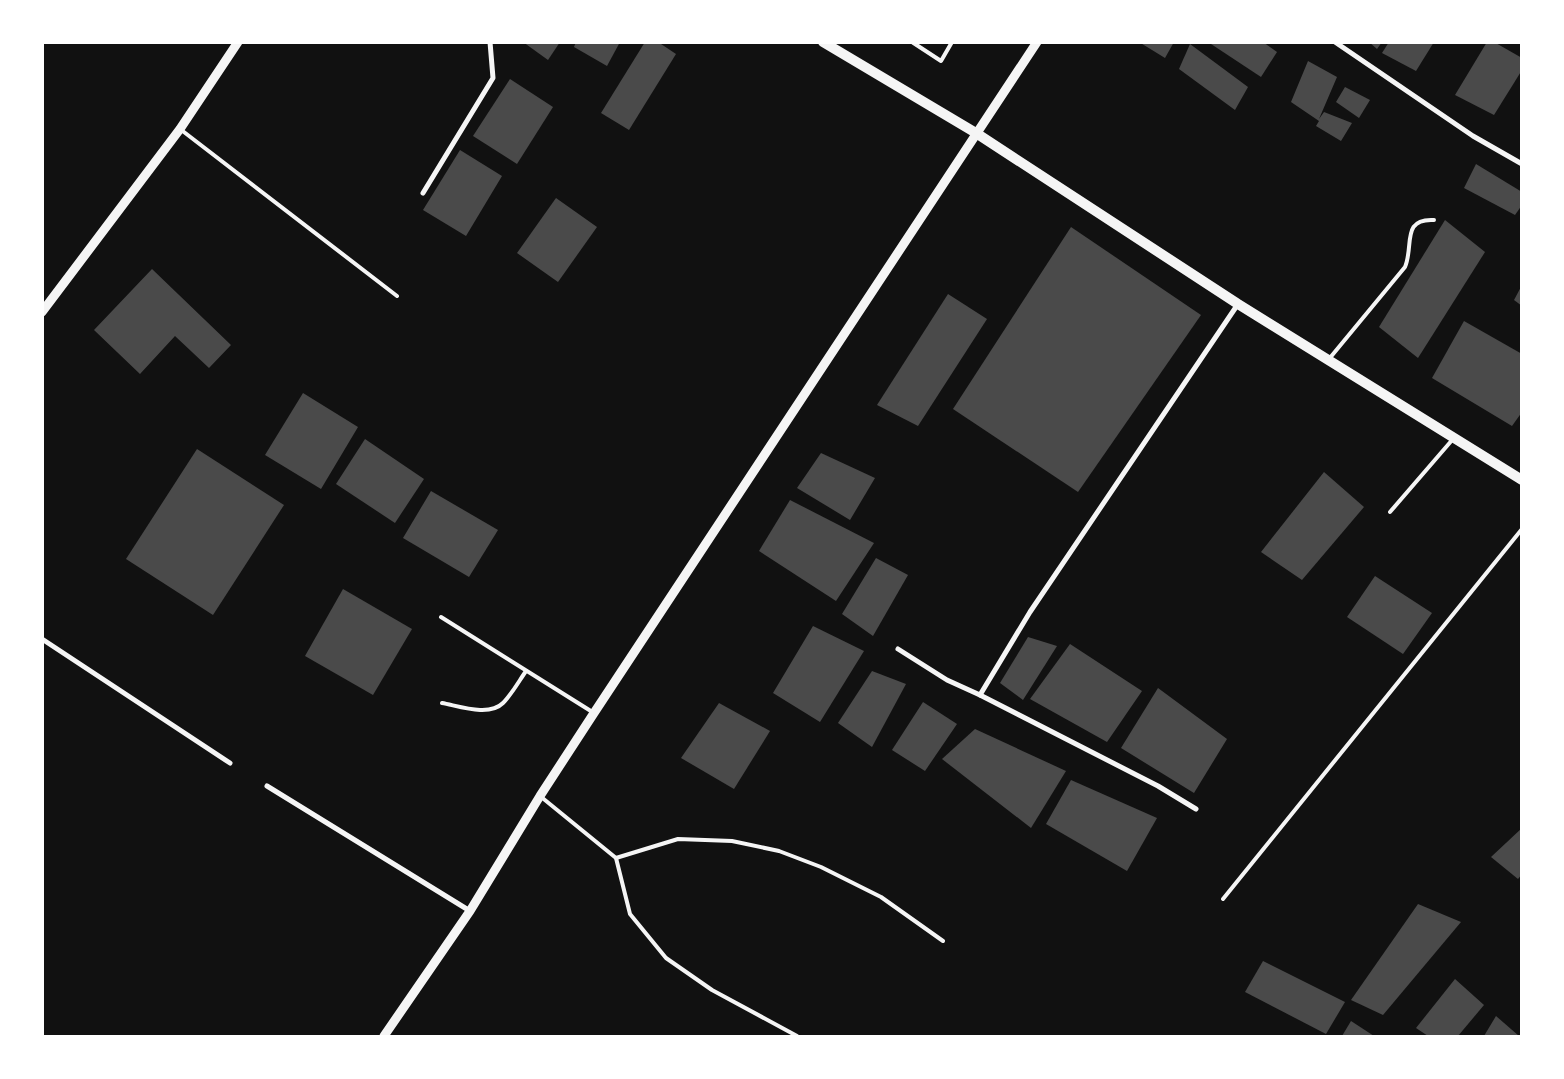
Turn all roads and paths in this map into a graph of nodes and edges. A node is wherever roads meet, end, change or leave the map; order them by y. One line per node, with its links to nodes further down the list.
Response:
1 (238, 42): 8 (street)
2 (490, 42): 11 (street)
3 (823, 42): 9 (main road)
4 (912, 42): 5 (lane)
5 (952, 42)
6 (1037, 42): 9 (street)
7 (1335, 42): 10 (street)
8 (180, 129): 13 (lane); 15 (street)
9 (976, 133): 14 (main road); 27 (street)
10 (1522, 164)
11 (423, 193)
12 (1434, 220): 16 (lane)
13 (398, 296)
14 (1238, 304): 16 (main road); 25 (street)
15 (42, 312)
16 (1328, 361): 17 (main road)
17 (1454, 439): 18 (main road); 19 (lane)
18 (1522, 480)
19 (1390, 512)
20 (1522, 529): 33 (lane)
21 (441, 617): 24 (lane)
22 (42, 639): 28 (street)
23 (898, 649): 25 (street)
24 (526, 671): 26 (lane); 27 (lane)
25 (980, 695): 31 (street)
26 (442, 703)
27 (594, 713): 30 (street)
28 (230, 763)
29 (267, 786): 34 (street)
30 (540, 796): 32 (lane); 34 (street)
31 (1196, 809)
32 (616, 858): 35 (lane); 37 (lane)
33 (1224, 899)
34 (470, 910): 36 (street)
35 (943, 941)
36 (384, 1036)
37 (797, 1036)

